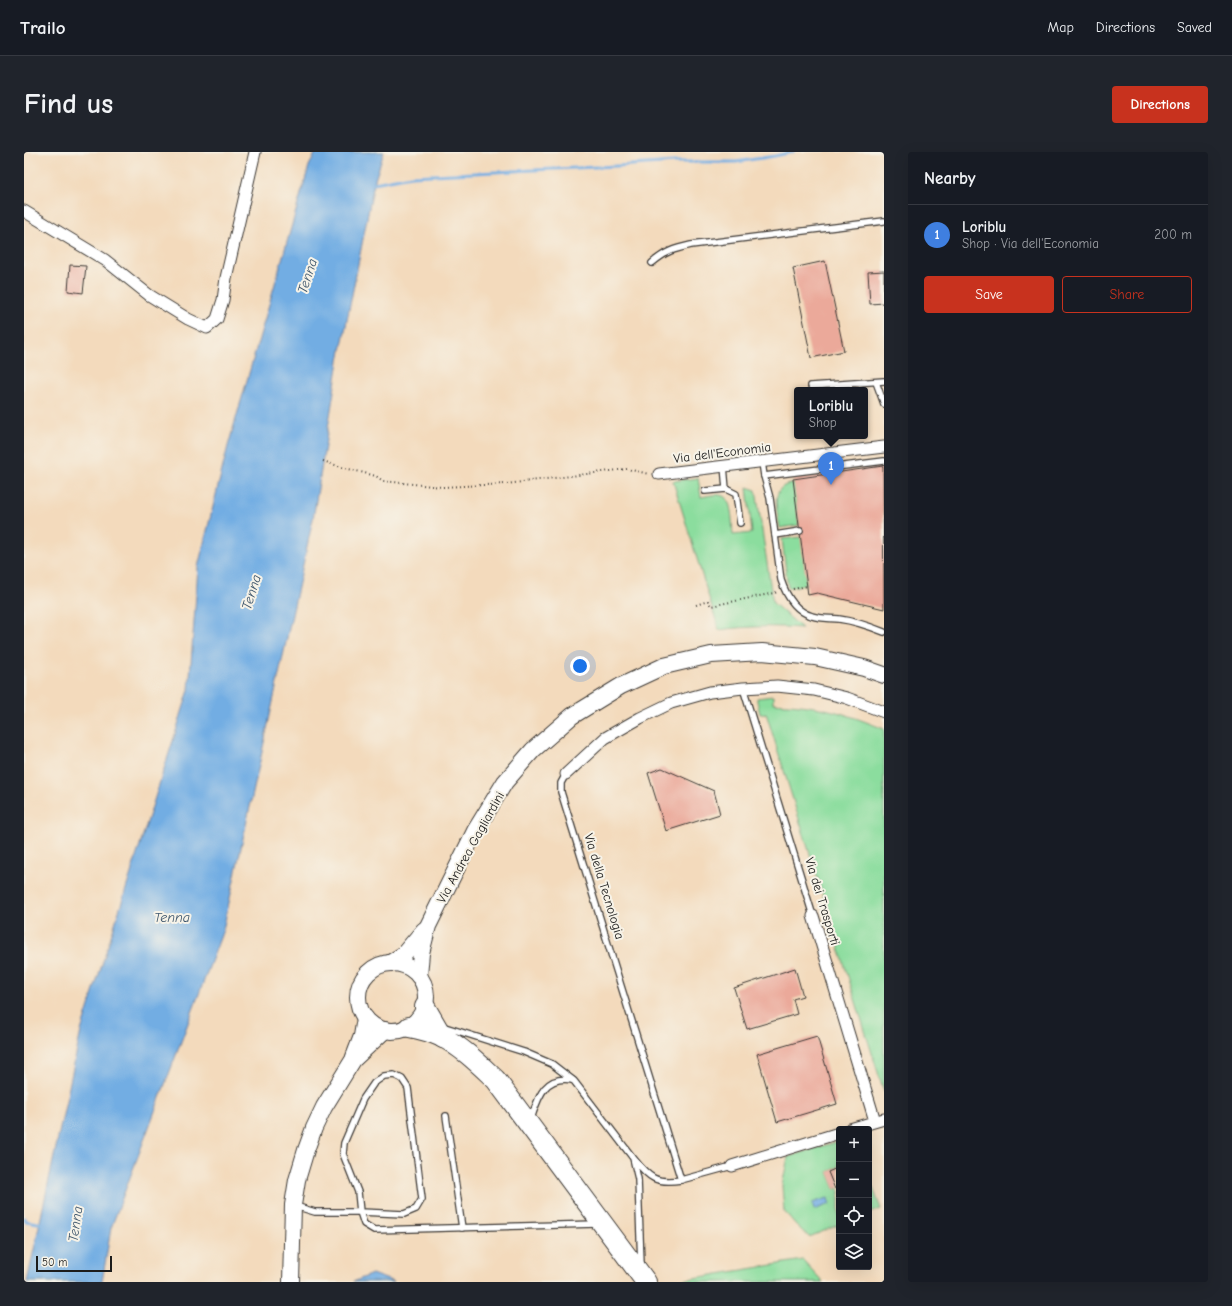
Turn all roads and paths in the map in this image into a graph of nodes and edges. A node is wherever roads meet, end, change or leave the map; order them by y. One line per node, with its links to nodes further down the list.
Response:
1 (255, 152): 2 (street)
2 (24, 211)
3 (884, 221): 4 (lane)
4 (652, 263)
5 (884, 381): 6 (lane)
6 (876, 382): 7 (lane); 8 (lane)
7 (811, 386)
8 (884, 404)
9 (883, 449): 12 (street, Via dell'Economia)
10 (323, 461): 14 (path)
11 (884, 461): 15 (lane)
12 (762, 462): 13 (street, Via dell'Economia); 15 (lane)
13 (724, 466): 14 (street, Via dell'Economia); 16 (lane)
14 (659, 474)
15 (764, 476): 20 (lane)
16 (726, 489): 17 (lane); 18 (lane)
17 (705, 491)
18 (740, 523)
19 (800, 531): 20 (lane)
20 (775, 535): 22 (lane)
21 (807, 586): 22 (path)
22 (784, 591): 23 (path); 24 (lane)
23 (696, 605)
24 (884, 632)
25 (884, 675): 30 (main road, Via Andrea Gagliardini)
26 (743, 688): 27 (street, Via della Tecnologia); 28 (street, Via della Tecnologia); 29 (lane, Via dei Trasporti)
27 (884, 712)
28 (566, 774): 46 (lane, Via della Tecnologia)
29 (813, 916): 40 (street, Via dei Trasporti)
30 (428, 926): 31 (main road); 32 (main road)
31 (390, 963): 32 (main road); 33 (main road)
32 (419, 976): 34 (main road)
33 (365, 1018): 36 (main road); 37 (main road)
34 (434, 1023): 35 (highway); 35 (main road); 38 (lane); 41 (highway)
35 (409, 1026): 36 (main road)
36 (385, 1030): 37 (main road)
37 (353, 1060): 47 (main road)
38 (574, 1081): 41 (lane); 44 (lane)
39 (446, 1116): 50 (lane)
40 (880, 1120): 42 (street)
41 (530, 1124): 49 (highway)
42 (860, 1126)
43 (836, 1133): 45 (street)
44 (633, 1158): 46 (lane); 51 (lane)
45 (732, 1166): 46 (lane)
46 (681, 1180)
47 (293, 1205): 48 (lane); 52 (main road)
48 (360, 1212): 48 (lane); 50 (lane)
49 (603, 1224): 50 (lane); 51 (highway)
50 (462, 1228)
51 (644, 1279)
52 (291, 1282)

